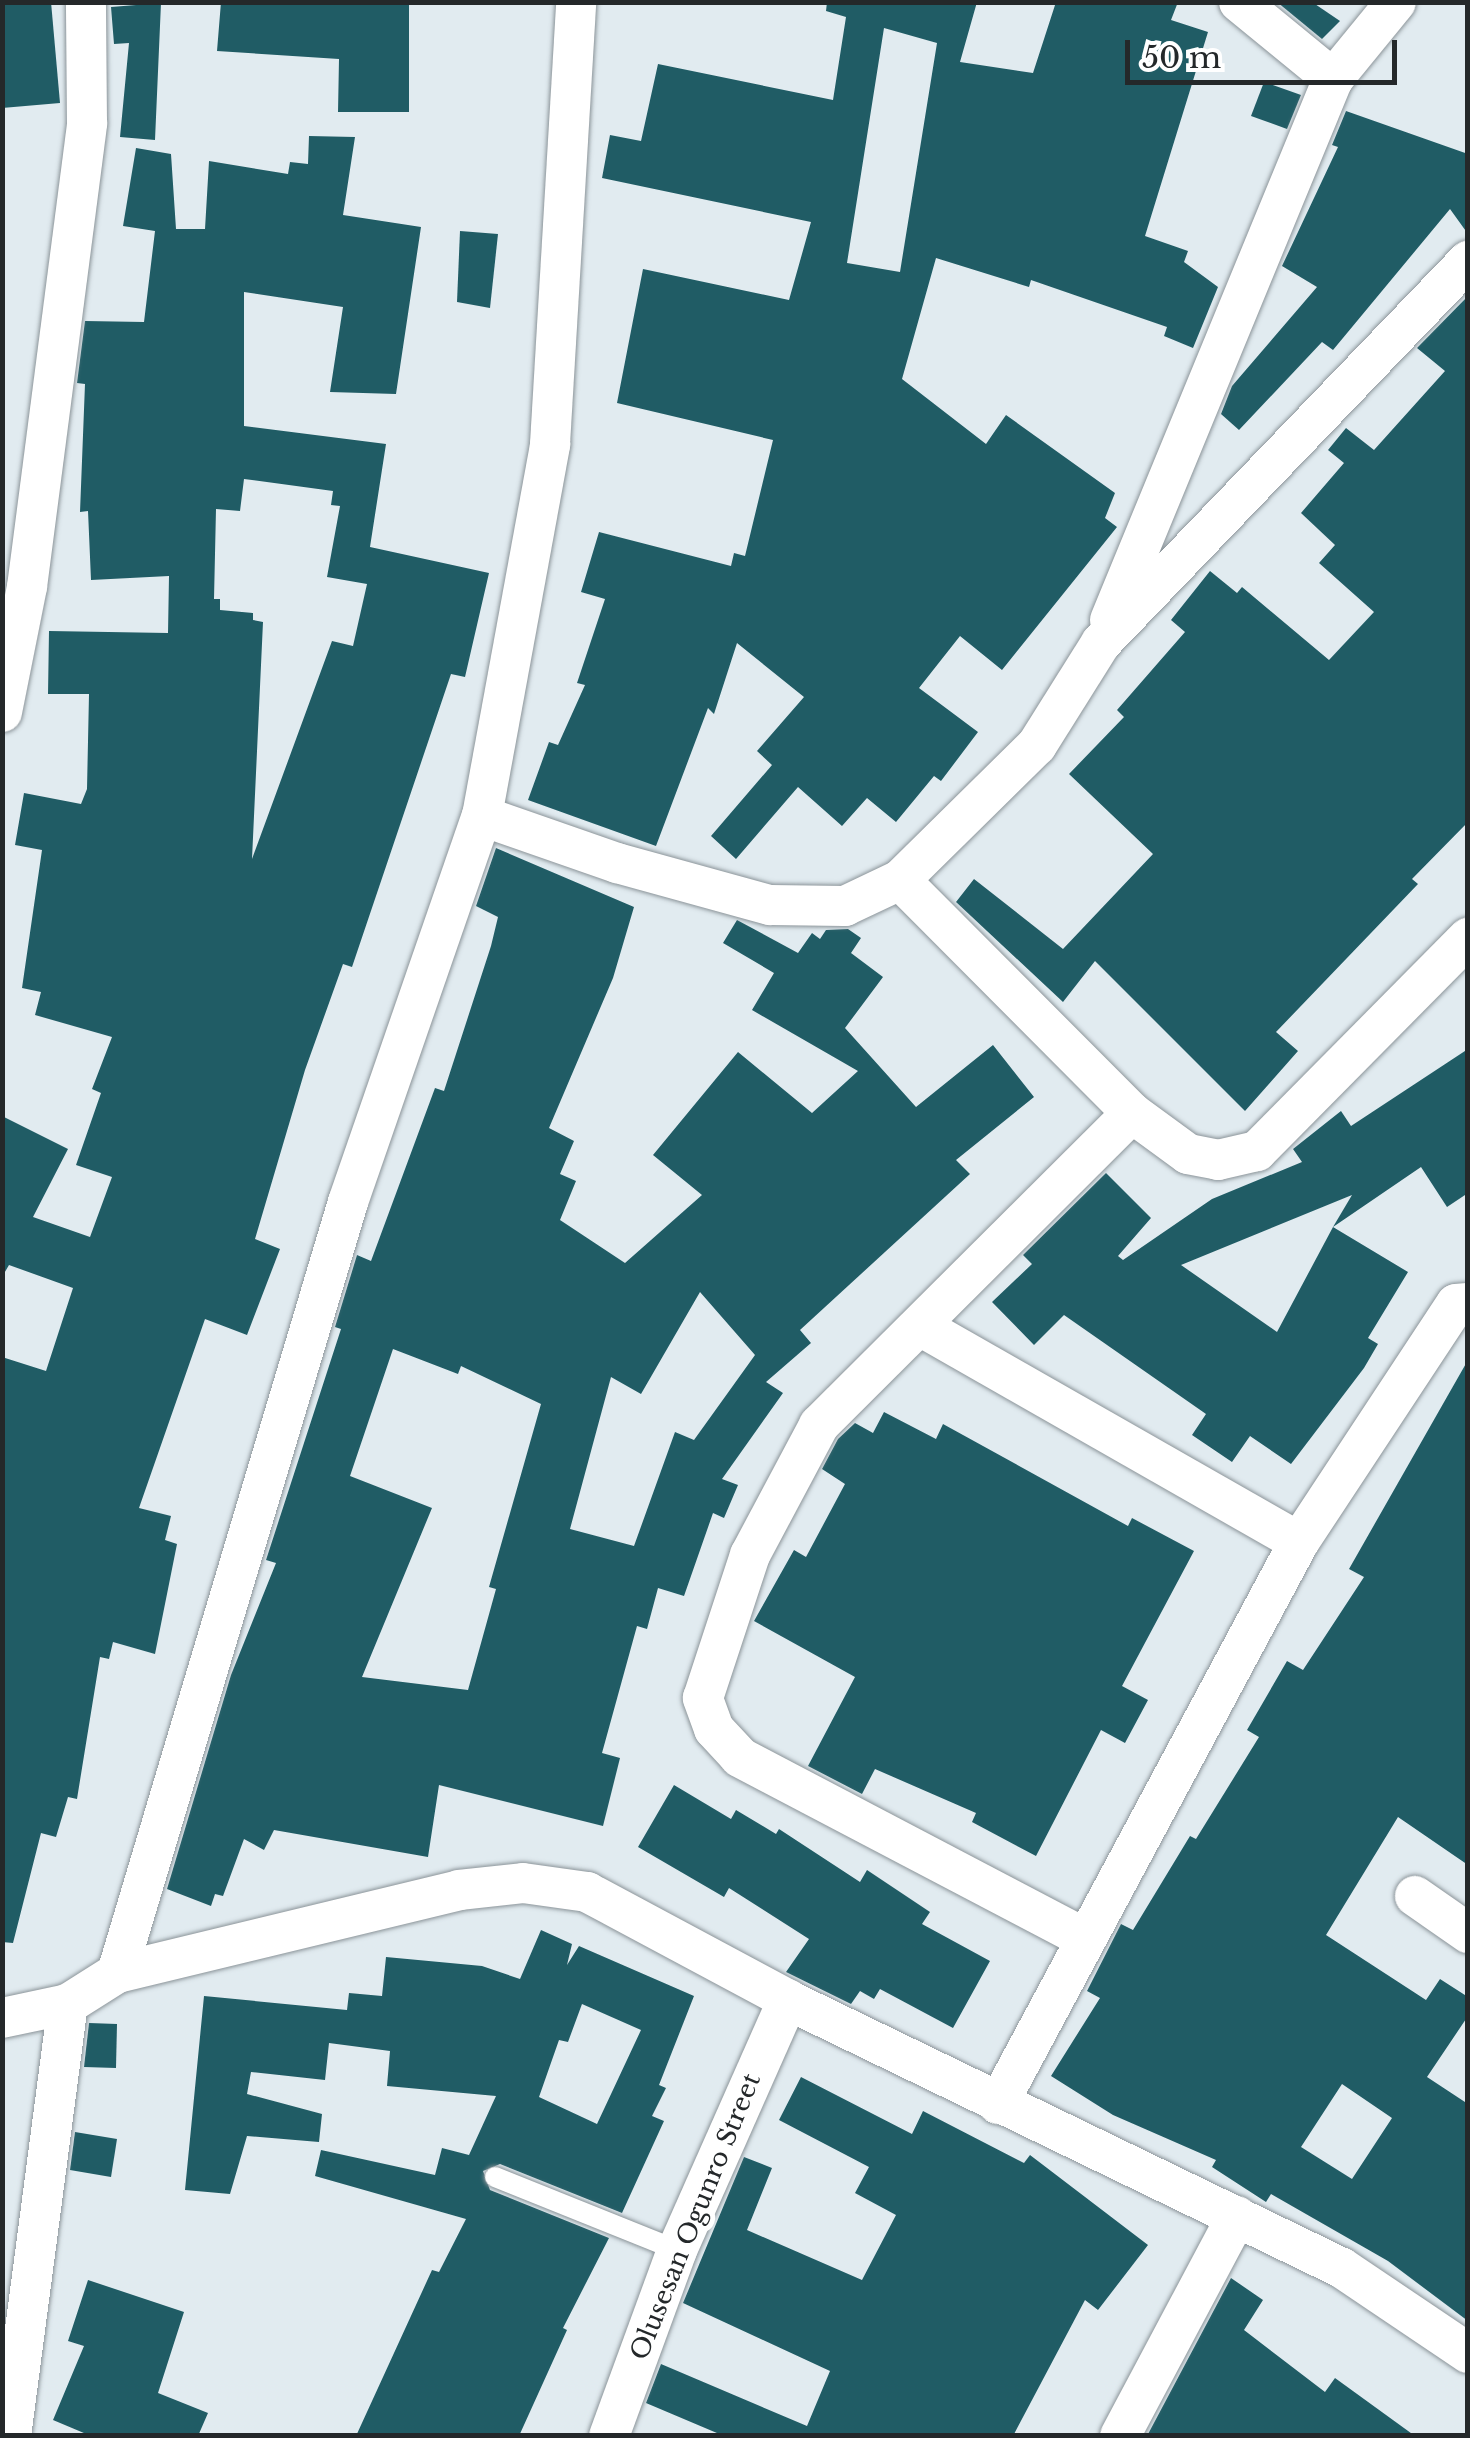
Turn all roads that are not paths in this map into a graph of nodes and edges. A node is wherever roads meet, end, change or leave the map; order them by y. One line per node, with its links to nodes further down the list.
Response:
1 (86, 2): 7 (street)
2 (576, 2): 10 (street)
3 (1240, 2): 5 (street)
4 (1396, 2): 5 (street)
5 (1333, 79): 8 (street)
6 (1468, 261): 8 (street)
7 (15, 587): 9 (street)
8 (1101, 643): 11 (street)
9 (2, 712)
10 (482, 816): 11 (street); 20 (street)
11 (900, 880): 13 (street)
12 (1468, 938): 13 (street)
13 (1132, 1113): 15 (street)
14 (1468, 1303): 16 (street)
15 (920, 1326): 16 (street); 19 (street)
16 (1299, 1542): 19 (street)
17 (1416, 1896): 18 (street)
18 (1468, 1933)
19 (1086, 1939): 24 (street)
20 (118, 1973): 21 (street); 22 (street)
21 (788, 2000): 24 (street); 27 (street, Olusesan Ogunro Street)
22 (68, 2004): 23 (street); 29 (street)
23 (2, 2018)
24 (998, 2104): 26 (street)
25 (495, 2177): 27 (lane)
26 (1237, 2216): 28 (street); 31 (street)
27 (677, 2250): 30 (street, Olusesan Ogunro Street)
28 (1468, 2353)
29 (10, 2436)
30 (610, 2436)
31 (1120, 2436)

